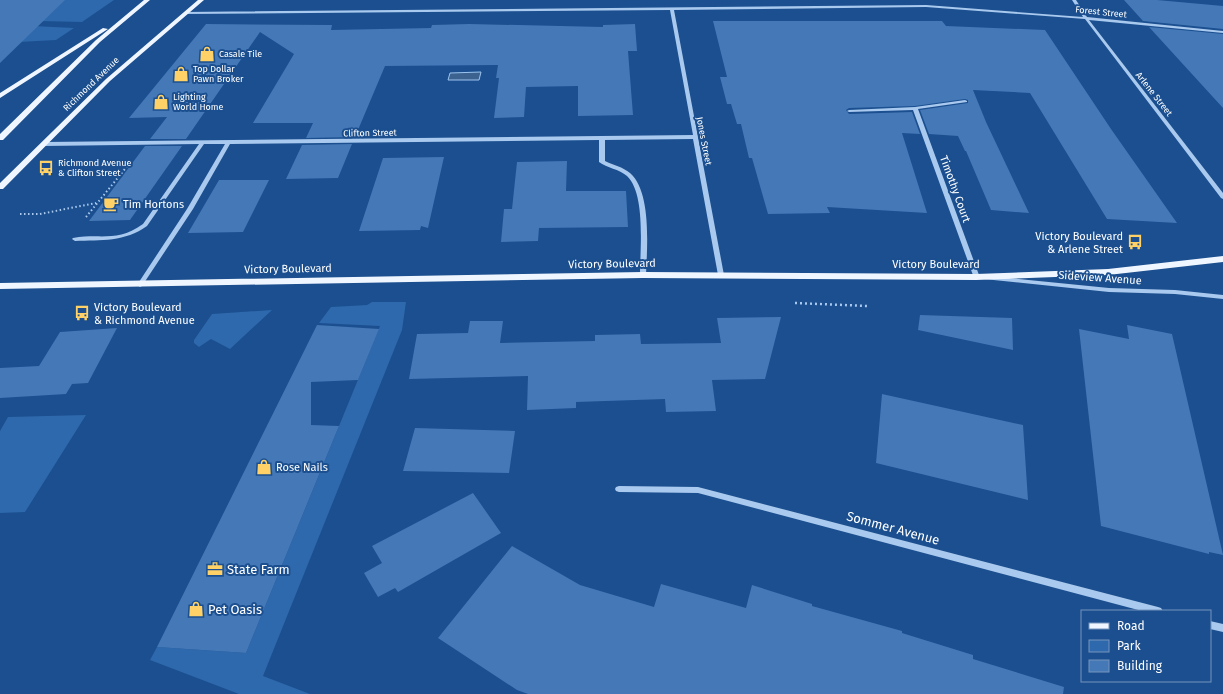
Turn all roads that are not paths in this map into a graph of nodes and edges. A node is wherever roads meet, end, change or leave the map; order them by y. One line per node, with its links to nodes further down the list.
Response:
1 (147, 0): 5 (main road)
2 (201, 0): 6 (main road, Richmond Avenue)
3 (1074, 0): 7 (street, Arlene Street)
4 (672, 9): 6 (street, Forest Street); 7 (street, Forest Street); 13 (street, Jones Street)
5 (132, 12): 9 (main road); 14 (main road)
6 (186, 13): 18 (main road, Richmond Avenue)
7 (1086, 18): 8 (street, Forest Street); 20 (street, Arlene Street)
8 (1223, 32)
9 (0, 96)
10 (965, 100): 11 (street)
11 (916, 108): 12 (street); 25 (street, Timothy Court)
12 (849, 111)
13 (695, 137): 15 (street, Clifton Street); 24 (street, Jones Street)
14 (0, 138)
15 (602, 138): 17 (street, Clifton Street); 23 (street)
16 (202, 143): 17 (street, Clifton Street); 18 (street, Clifton Street); 21 (street)
17 (228, 143): 26 (street)
18 (44, 144): 19 (main road, Richmond Avenue)
19 (0, 187)
20 (1223, 197)
21 (75, 239)
22 (1223, 260): 25 (main road, Victory Boulevard)
23 (643, 275): 24 (main road, Victory Boulevard); 26 (main road, Victory Boulevard)
24 (721, 275): 25 (main road, Victory Boulevard)
25 (976, 277): 28 (street, Sideview Avenue)
26 (140, 285): 27 (main road, Victory Boulevard)
27 (0, 286)
28 (1223, 297)
29 (619, 489): 30 (street, Sommer Avenue)
30 (1154, 610)
31 (1211, 625): 32 (street)
32 (1223, 628)

